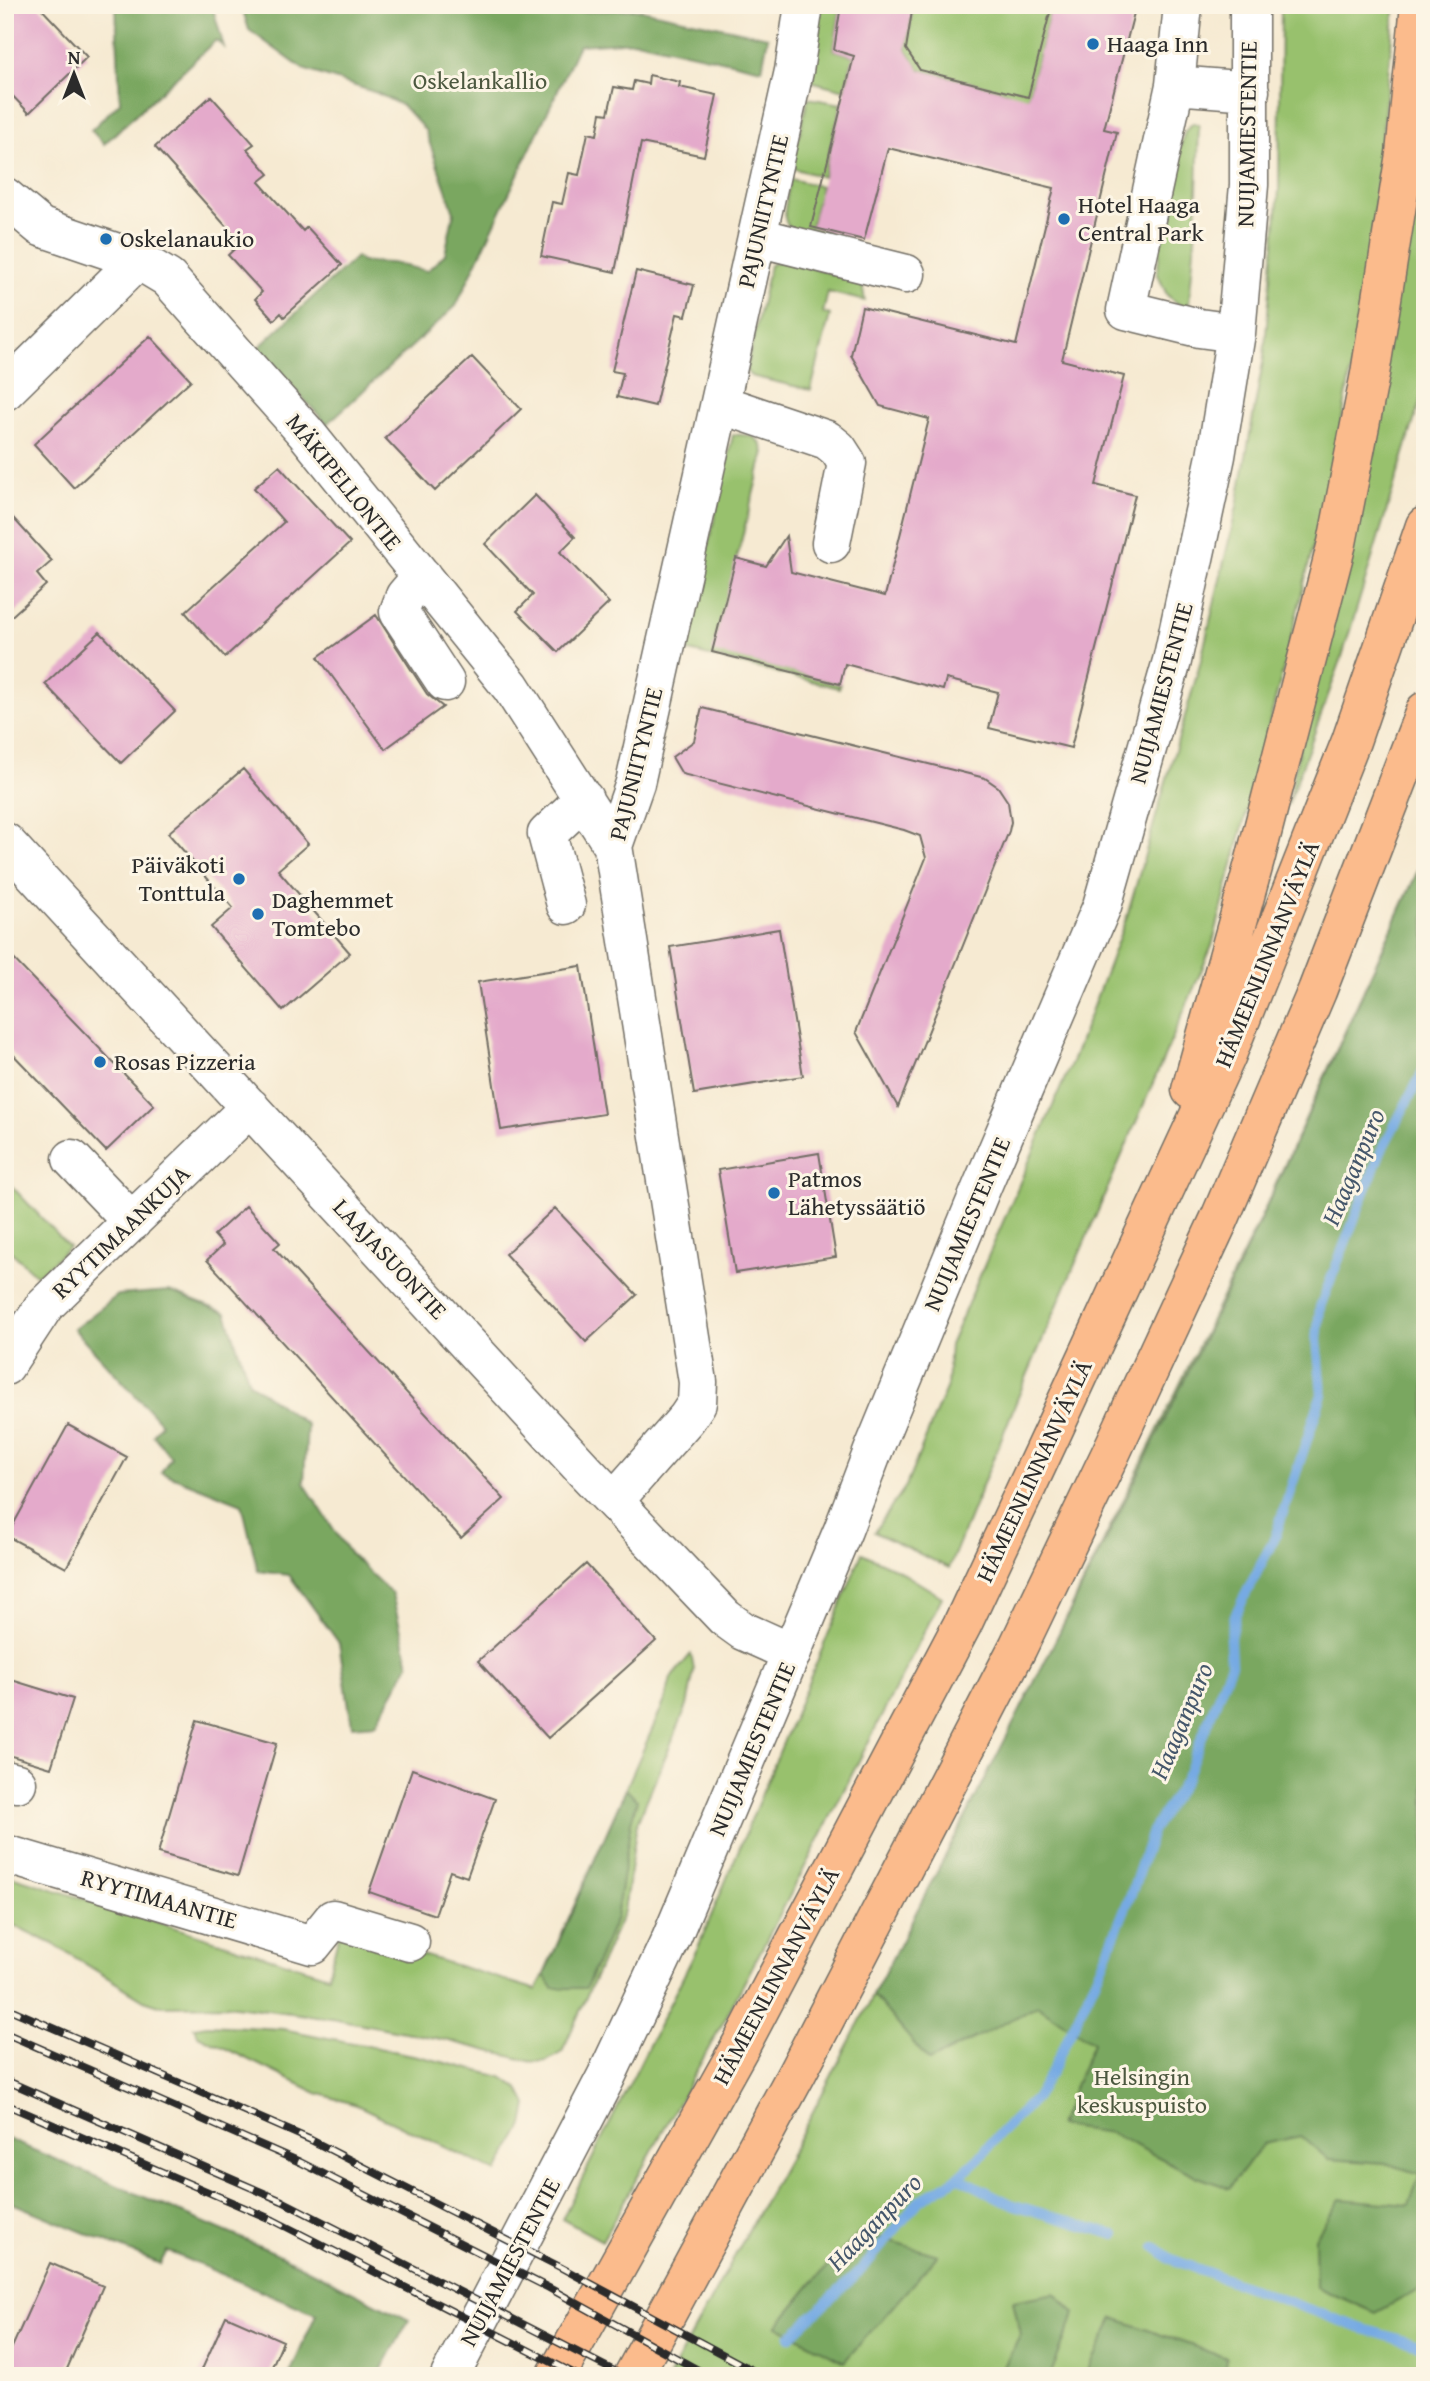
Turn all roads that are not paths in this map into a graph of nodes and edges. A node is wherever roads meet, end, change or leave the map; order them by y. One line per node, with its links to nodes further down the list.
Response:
1 (804, 5): 8 (street, PAJUNIITYNTIE)
2 (1183, 5): 5 (street)
3 (1249, 5): 6 (street, NUIJAMIESTENTIE)
4 (1420, 5): 27 (highway)
5 (1175, 85): 6 (street); 11 (street)
6 (1250, 91): 11 (street, NUIJAMIESTENTIE)
7 (5, 197): 9 (street, MÄKIPELLONTIE)
8 (757, 237): 10 (street); 13 (street, PAJUNIITYNTIE)
9 (138, 260): 12 (street); 16 (street, MÄKIPELLONTIE)
10 (906, 274)
11 (1236, 333): 31 (street, NUIJAMIESTENTIE)
12 (5, 391)
13 (720, 404): 15 (street); 22 (street, PAJUNIITYNTIE)
14 (1425, 526): 27 (highway, HÄMEENLINNANVÄYLÄ)
15 (831, 543)
16 (422, 576): 17 (street); 20 (street, MÄKIPELLONTIE)
17 (445, 682)
18 (1425, 711): 23 (highway)
19 (1425, 773): 23 (highway)
20 (584, 799): 22 (street, MÄKIPELLONTIE); 24 (street)
21 (5, 842): 25 (street, LAAJASUONTIE)
22 (613, 846): 30 (street, PAJUNIITYNTIE)
23 (1357, 891): 36 (highway)
24 (566, 905)
25 (250, 1107): 28 (street, RYYTIMAANKUJA); 30 (street, LAAJASUONTIE)
26 (72, 1159): 28 (street)
27 (1161, 1198): 35 (highway, HÄMEENLINNANVÄYLÄ)
28 (132, 1222): 29 (street, RYYTIMAANKUJA)
29 (5, 1366)
30 (614, 1501): 31 (street, LAAJASUONTIE)
31 (792, 1653): 34 (street, NUIJAMIESTENTIE)
32 (5, 1854): 33 (street, RYYTIMAANTIE)
33 (410, 1942)
34 (450, 2376)
35 (556, 2376)
36 (633, 2376)

